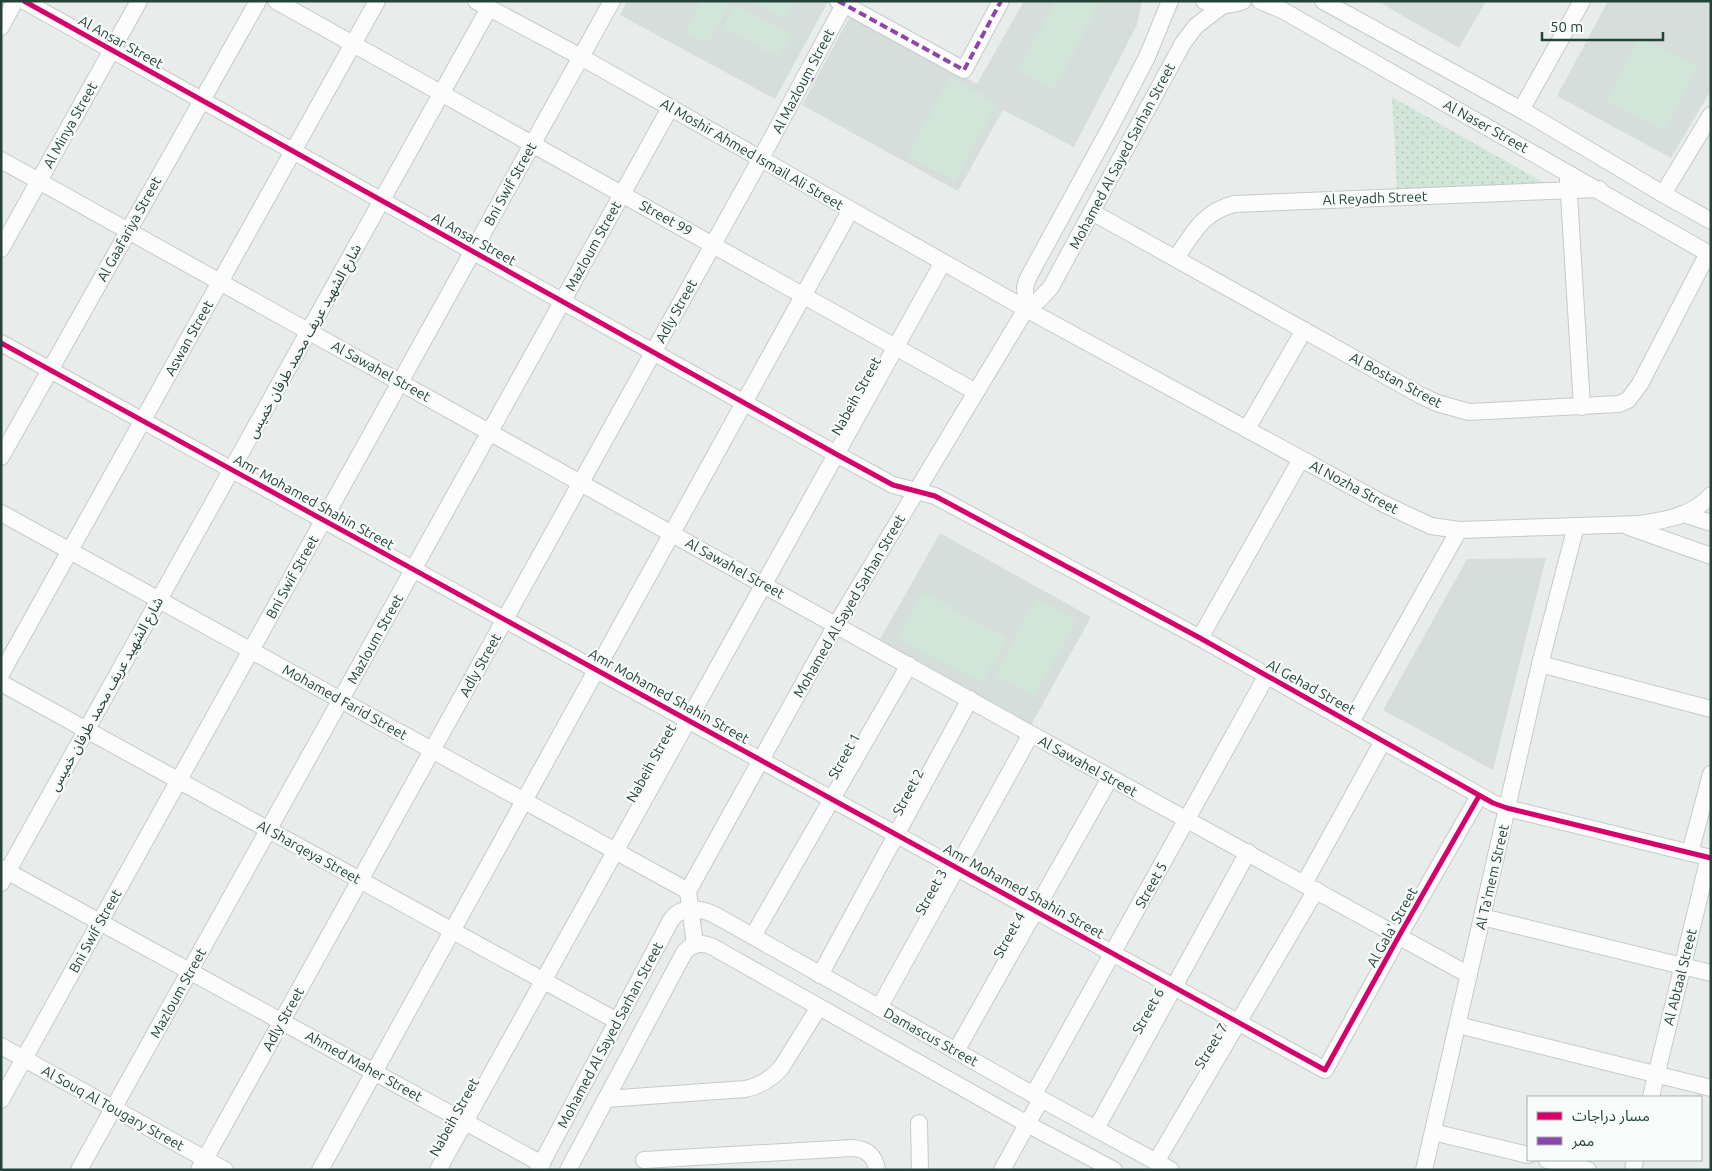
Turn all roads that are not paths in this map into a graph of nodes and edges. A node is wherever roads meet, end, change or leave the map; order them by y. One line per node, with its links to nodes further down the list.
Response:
1 (15, 1): 18 (street)
2 (24, 1): 22 (street, Al Ansar Street)
3 (139, 1): 22 (street, Al Minya Street)
4 (258, 1): 26 (street, Al Gaafariya Street)
5 (276, 1): 20 (street, Street 99)
6 (377, 1): 20 (street, Aswan Street)
7 (612, 1): 23 (street, Bni Swif Street)
8 (1001, 1): 14 (street)
9 (1170, 1): 21 (street, Mohamed Al Sayed Sarhan Street)
10 (1204, 1): 17 (street)
11 (1243, 1): 17 (street)
12 (1260, 1): 19 (street, Al Naser Street)
13 (1582, 1): 28 (street)
14 (843, 2): 33 (street, Al Mazloum Street)
15 (1324, 2): 19 (street); 28 (street)
16 (483, 5): 23 (street, Al Moshir Ahmed Ismail Ali Street); 25 (street, شارع الشهيد عريف محمد طرفان خميس)
17 (1222, 6): 24 (street, Mohamed Al Sayed Sarhan Street)
18 (1, 26)
19 (1311, 26): 34 (street, Al Naser Street)
20 (353, 44): 25 (street, Street 99); 31 (street, Aswan Street)
21 (1150, 49): 24 (street); 54 (street, Mohamed Al Sayed Sarhan Street)
22 (112, 50): 26 (street, Al Ansar Street); 35 (street, Al Minya Street)
23 (581, 57): 27 (street, Al Moshir Ahmed Ismail Ali Street); 30 (street, Bni Swif Street)
24 (1173, 61): 42 (street, Mohamed Al Sayed Sarhan Street)
25 (441, 93): 30 (street, Street 99); 40 (street, شارع الشهيد عريف محمد طرفان خميس)
26 (202, 100): 31 (street, Al Ansar Street); 44 (street, Al Gaafariya Street)
27 (670, 108): 33 (street, Al Moshir Ahmed Ismail Ali Street); 38 (street, Mazloum Street)
28 (1521, 110): 39 (street)
29 (1711, 116): 39 (street)
30 (532, 144): 38 (street, Street 99); 47 (street, Bni Swif Street)
31 (293, 151): 40 (street, Al Ansar Street); 51 (street, Aswan Street)
32 (1, 160): 35 (street, Al Sawahel Street)
33 (760, 160): 41 (street, Al Moshir Ahmed Ismail Ali Street); 45 (street, Adly Street)
34 (1568, 172): 36 (street, Al Naser Street); 37 (street)
35 (39, 181): 44 (street, Al Sawahel Street); 46 (street, Al Minya Street)
36 (1599, 189): 37 (street, Al Reyadh Street); 48 (street, Al Naser Street)
37 (1569, 190): 49 (street, Al Reyadh Street); 64 (street)
38 (622, 194): 45 (street, Street 99); 53 (street, Mazloum Street)
39 (1663, 194): 43 (street)
40 (382, 200): 47 (street, Al Ansar Street); 56 (street, شارع الشهيد عريف محمد طرفان خميس)
41 (850, 211): 50 (street, Al Moshir Ahmed Ismail Ali Street); 52 (street)
42 (1092, 212): 49 (street, Al Bostan Street); 54 (street, Mohamed Al Sayed Sarhan Street)
43 (1711, 221)
44 (128, 230): 51 (street, Al Sawahel Street); 60 (street, Al Gaafariya Street)
45 (713, 245): 52 (street, Street 99); 59 (street, Adly Street)
46 (1, 249)
47 (473, 251): 53 (street, Al Ansar Street); 61 (street, Bni Swif Street)
48 (1709, 254): 64 (street, Al Bostan Street)
49 (1176, 258): 55 (street, Al Bostan Street)
50 (943, 262): 54 (street, Al Moshir Ahmed Ismail Ali Street); 58 (street, Nabeih Street)
51 (220, 282): 56 (street, Al Sawahel Street); 65 (street, Aswan Street)
52 (804, 296): 58 (street, Street 99); 63 (street)
53 (562, 301): 59 (street, Al Ansar Street); 67 (street, Mazloum Street)
54 (1026, 309): 62 (street, Mohamed Al Sayed Sarhan Street); 66 (street, Al Nozha Street)
55 (1304, 330): 64 (street, Al Bostan Street); 66 (street)
56 (309, 331): 61 (street, Al Sawahel Street); 71 (street, شارع الشهيد عريف محمد طرفان خميس)
57 (1, 343): 60 (street, Amr Mohamed Shahin Street)
58 (896, 347): 62 (street, Street 99); 68 (street, Nabeih Street)
59 (654, 352): 63 (street, Al Ansar Street); 72 (street, Adly Street)
60 (50, 370): 65 (street, Amr Mohamed Shahin Street); 69 (street, Al Gaafariya Street)
61 (400, 382): 67 (street, Al Sawahel Street); 77 (street, Bni Swif Street)
62 (976, 392): 73 (street, Mohamed Al Sayed Sarhan Street)
63 (745, 403): 68 (street, Al Ansar Street); 82 (street)
64 (1582, 406)
65 (143, 420): 71 (street, Amr Mohamed Shahin Street); 83 (street, Aswan Street)
66 (1247, 430): 70 (street, Al Nozha Street)
67 (490, 432): 72 (street, Al Sawahel Street); 85 (street, Mazloum Street)
68 (836, 454): 73 (street, Al Ansar Street); 86 (street, Nabeih Street)
69 (1, 457)
70 (1301, 459): 81 (street, Al Nozha Street); 90 (street)
71 (232, 470): 77 (street, Amr Mohamed Shahin Street); 87 (street, شارع الشهيد عريف محمد طرفان خميس)
72 (581, 482): 82 (street, Al Sawahel Street); 88 (street, Adly Street)
73 (916, 490): 89 (street, Mohamed Al Sayed Sarhan Street); 90 (street, Al Gehad Street)
74 (1711, 496): 76 (street, Al Nozha Street)
75 (1, 512): 83 (street, Mohamed Farid Street)
76 (1684, 514): 78 (street); 79 (street, Al Nozha Street)
77 (324, 520): 85 (street, Amr Mohamed Shahin Street); 91 (street, Bni Swif Street)
78 (1711, 523)
79 (1620, 524): 80 (street, Al Nozha Street); 84 (street)
80 (1576, 526): 81 (street, Al Nozha Street); 92 (street, Al Ta'mem Street)
81 (1459, 530): 102 (street)
82 (672, 534): 86 (street, Al Sawahel Street); 94 (street)
83 (70, 550): 87 (street, Mohamed Farid Street); 95 (street, Aswan Street)
84 (1711, 556)
85 (414, 569): 88 (street, Amr Mohamed Shahin Street); 99 (street, Mazloum Street)
86 (764, 584): 89 (street, Al Sawahel Street); 101 (street, Nabeih Street)
87 (159, 600): 91 (street, Mohamed Farid Street); 103 (street, شارع الشهيد عريف محمد طرفان خميس)
88 (505, 620): 94 (street, Amr Mohamed Shahin Street); 106 (street, Adly Street)
89 (836, 624): 93 (street, Al Sawahel Street); 107 (street, Mohamed Al Sayed Sarhan Street)
90 (1200, 638): 96 (street, Al Gehad Street)
91 (251, 650): 99 (street, Mohamed Farid Street); 110 (street, Bni Swif Street)
92 (1540, 664): 100 (street); 114 (street, Al Ta'mem Street)
93 (909, 665): 98 (street, Al Sawahel Street); 112 (street, Street 1)
94 (597, 670): 101 (street, Amr Mohamed Shahin Street); 113 (street)
95 (1, 674)
96 (1267, 675): 102 (street, Al Gehad Street); 115 (street, Street 5)
97 (1, 683): 103 (street, Al Sharqeya Street)
98 (970, 699): 104 (street, Al Sawahel Street); 117 (street, Street 2)
99 (341, 700): 106 (street, Mohamed Farid Street); 116 (street, Mazloum Street)
100 (1711, 709)
101 (688, 720): 107 (street, Amr Mohamed Shahin Street); 118 (street, Nabeih Street)
102 (1351, 722): 105 (street, Al Gehad Street)
103 (87, 730): 110 (street, Al Sharqeya Street); 123 (street, شارع الشهيد عريف محمد طرفان خميس)
104 (1031, 734): 109 (street, Al Sawahel Street); 122 (street, Street 3)
105 (1383, 741): 111 (street, Al Gehad Street); 125 (street, Street 7)
106 (433, 750): 113 (street, Mohamed Farid Street); 124 (street, Adly Street)
107 (761, 760): 112 (street, Amr Mohamed Shahin Street); 126 (street, Mohamed Al Sayed Sarhan Street)
108 (1711, 774): 120 (street)
109 (1110, 778): 115 (street, Al Sawahel Street); 128 (street, Street 4)
110 (179, 781): 116 (street, Al Sharqeya Street); 130 (street, Bni Swif Street)
111 (1479, 796): 114 (street, Al Gehad Street); 133 (street, Al Gala' Street)
112 (832, 799): 117 (street, Amr Mohamed Shahin Street); 132 (street, Street 1)
113 (524, 801): 118 (street, Mohamed Farid Street); 131 (street)
114 (1507, 808): 120 (street, Al Gehad Street); 129 (street, Al Ta'mem Street)
115 (1186, 819): 119 (street, Al Sawahel Street); 135 (street, Street 5)
116 (268, 830): 124 (street, Al Sharqeya Street); 137 (street, Mazloum Street)
117 (898, 835): 122 (street, Amr Mohamed Shahin Street); 139 (street, Street 2)
118 (615, 851): 126 (street, Mohamed Farid Street); 141 (street, Nabeih Street)
119 (1248, 852): 125 (street, Al Sawahel Street); 142 (street, Street 6)
120 (1690, 853): 121 (street, Al Gehad Street)
121 (1710, 858): 136 (street, Al Abtaal Street)
122 (957, 867): 128 (street, Amr Mohamed Shahin Street); 144 (street, Street 3)
123 (3, 874): 130 (street, Ahmed Maher Street)
124 (360, 880): 131 (street, Al Sharqeya Street); 145 (street, Adly Street)
125 (1310, 887): 133 (street, Al Sawahel Street); 147 (street, Street 7)
126 (688, 891): 127 (street)
127 (690, 909): 132 (street, Damascus Street); 134 (street); 146 (street, Mohamed Al Sayed Sarhan Street)
128 (1036, 910): 135 (street, Amr Mohamed Shahin Street); 150 (street, Street 4)
129 (1482, 917): 136 (street); 140 (street, Al Ta'mem Street)
130 (100, 922): 137 (street, Ahmed Maher Street); 151 (street, Bni Swif Street)
131 (452, 931): 141 (street, Al Sharqeya Street); 153 (street)
132 (753, 936): 139 (street, Damascus Street)
133 (1399, 936): 140 (street, Al Sawahel Street); 152 (street, Al Gala' Street)
134 (695, 944): 143 (street, Damascus Street); 158 (street, Mohamed Al Sayed Sarhan Street)
135 (1113, 953): 142 (street, Amr Mohamed Shahin Street); 157 (street, Street 5)
136 (1682, 966): 138 (street); 154 (street, Al Abtaal Street)
137 (190, 971): 145 (street, Ahmed Maher Street); 160 (street, Mazloum Street)
138 (1711, 973)
139 (820, 974): 144 (street, Damascus Street)
140 (1469, 976): 148 (street, Al Ta'mem Street)
141 (543, 981): 146 (street, Al Sharqeya Street); 161 (street, Nabeih Street)
142 (1174, 987): 147 (street, Amr Mohamed Shahin Street); 164 (street, Street 6)
143 (819, 1006): 158 (street); 163 (street, Damascus Street)
144 (879, 1008): 150 (street, Damascus Street)
145 (282, 1021): 153 (street, Ahmed Maher Street); 170 (street, Adly Street)
146 (617, 1022): 171 (street, Mohamed Al Sayed Sarhan Street)
147 (1238, 1022): 152 (street, Amr Mohamed Shahin Street); 169 (street, Street 7)
148 (1458, 1025): 154 (street); 165 (street, Al Ta'mem Street)
149 (1, 1046): 151 (street, Al Souq Al Tougary Street)
150 (956, 1051): 157 (street, Damascus Street)
151 (24, 1059): 159 (street, Bni Swif Street); 160 (street, Al Souq Al Tougary Street)
152 (1325, 1070)
153 (374, 1072): 161 (street, Ahmed Maher Street); 174 (street)
154 (1656, 1074): 155 (street); 156 (street, Al Abtaal Street)
155 (1711, 1088)
156 (1651, 1096)
157 (1038, 1097): 163 (street, Street 5); 164 (street, Damascus Street)
158 (606, 1099): 176 (street, Mohamed Al Sayed Sarhan Street)
159 (1, 1100)
160 (114, 1108): 170 (street, Al Souq Al Tougary Street); 172 (street, Mazloum Street)
161 (465, 1122): 171 (street, Ahmed Maher Street); 175 (street, Nabeih Street)
162 (919, 1123): 178 (street)
163 (1027, 1124): 179 (street, Street 5); 180 (street, Damascus Street)
164 (1096, 1129): 169 (street, Damascus Street)
165 (1433, 1132): 166 (street); 182 (street, Al Ta'mem Street)
166 (1527, 1155)
167 (644, 1160): 177 (street)
168 (1551, 1161): 183 (street)
169 (1156, 1162): 181 (street, Damascus Street)
170 (202, 1164): 173 (street, Al Souq Al Tougary Street)
171 (540, 1167)
172 (80, 1170)
173 (225, 1170)
174 (320, 1170)
175 (438, 1170)
176 (568, 1170)
177 (877, 1170)
178 (920, 1170)
179 (1002, 1170)
180 (1114, 1170)
181 (1171, 1170)
182 (1424, 1170)
183 (1588, 1170)

